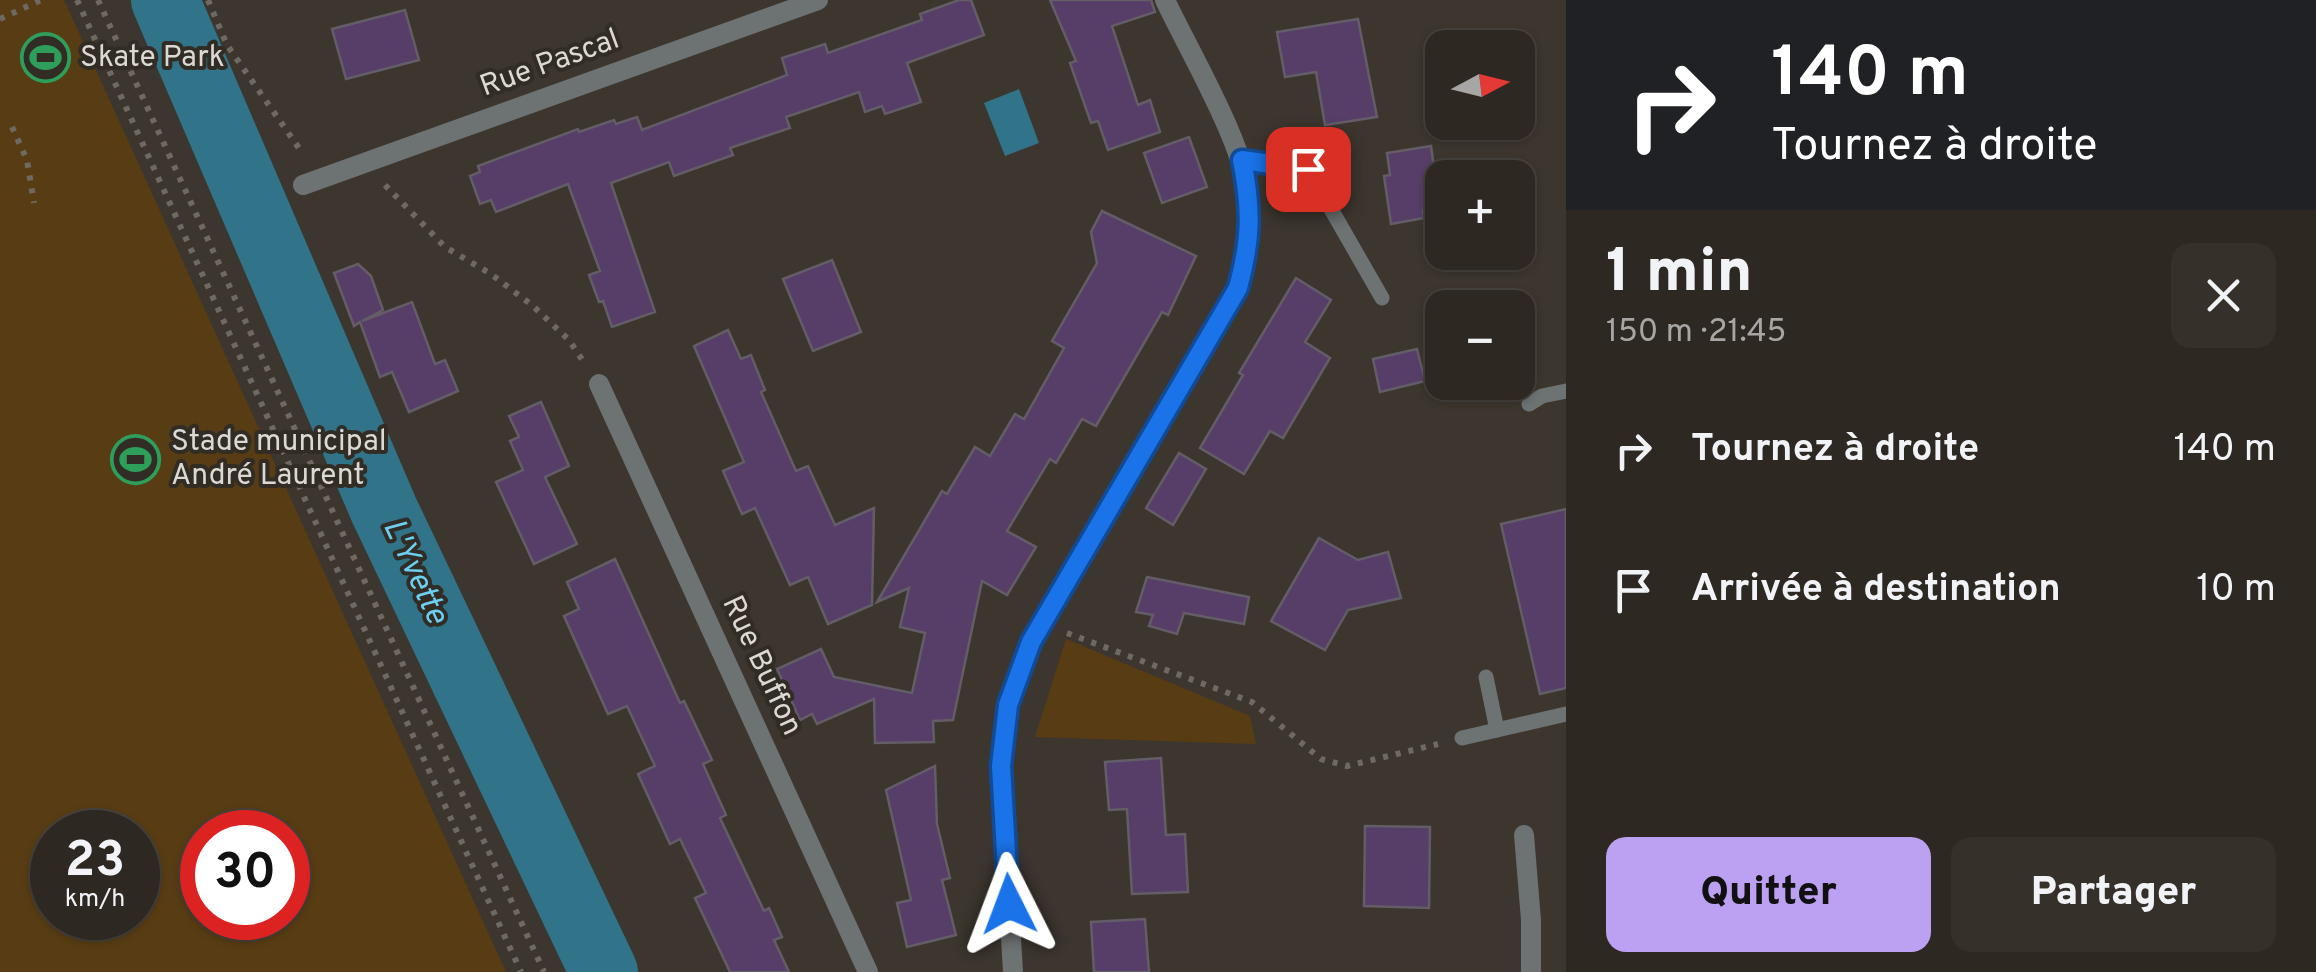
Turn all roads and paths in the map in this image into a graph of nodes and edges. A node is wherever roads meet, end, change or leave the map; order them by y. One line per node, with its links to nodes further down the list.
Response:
1 (42, 0): 7 (path)
2 (76, 0): 23 (path)
3 (98, 0): 24 (path)
4 (208, 0): 11 (path)
5 (818, 0): 10 (street, Rue Pascal)
6 (1166, 0): 9 (street)
7 (0, 19)
8 (12, 127): 12 (path)
9 (1242, 160): 13 (lane); 17 (street)
10 (362, 163): 11 (street, Rue Pascal); 14 (path)
11 (314, 182)
12 (34, 203)
13 (1382, 298)
14 (599, 384): 25 (street, Rue Buffon)
15 (1566, 391): 16 (lane)
16 (1529, 404)
17 (1042, 624): 21 (path); 26 (street)
18 (1486, 677): 20 (lane)
19 (1566, 714): 20 (lane)
20 (1497, 730): 21 (lane)
21 (1462, 738)
22 (1524, 835): 27 (street)
23 (521, 972)
24 (544, 972)
25 (868, 972)
26 (1013, 972)
27 (1532, 972)

